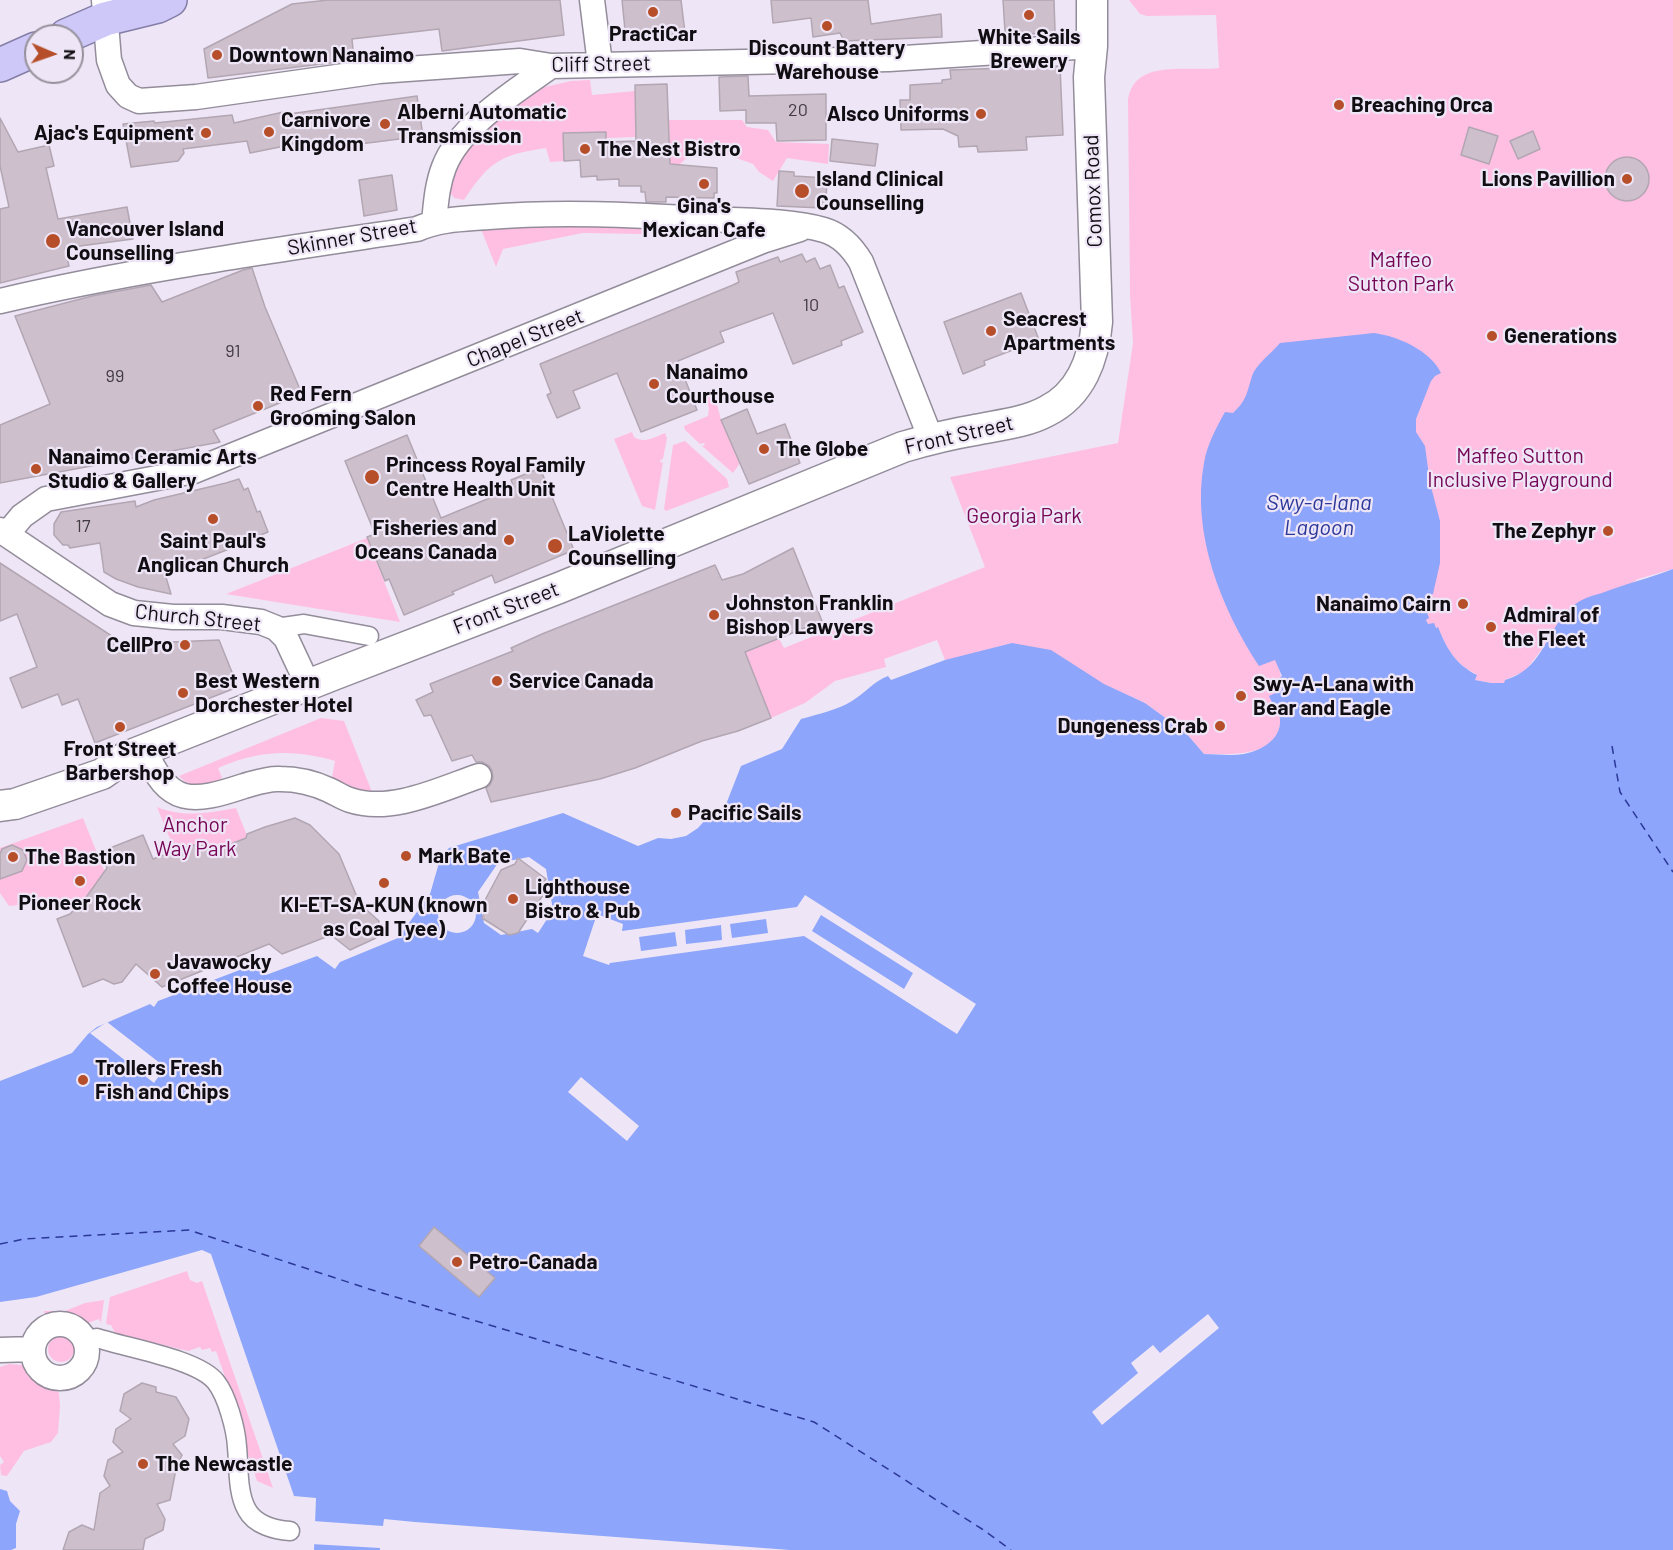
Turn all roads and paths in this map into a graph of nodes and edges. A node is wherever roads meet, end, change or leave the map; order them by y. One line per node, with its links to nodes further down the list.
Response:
1 (170, 0): 4 (highway)
2 (592, 0): 8 (street)
3 (1092, 0): 6 (street, Comox Road)
4 (111, 6): 5 (highway); 10 (street, Cliff Street)
5 (84, 24)
6 (1092, 46): 8 (street, Cliff Street); 16 (street, Comox Road)
7 (24, 54): 9 (highway)
8 (600, 64): 10 (street, Cliff Street)
9 (0, 65)
10 (551, 66): 12 (street)
11 (707, 219): 12 (street, Skinner Street); 13 (street, Skinner Street); 14 (street)
12 (434, 222): 15 (street, Skinner Street)
13 (807, 227): 14 (street, Chapel Street); 17 (street)
14 (727, 256): 18 (street, Chapel Street)
15 (0, 301)
16 (1081, 379): 17 (street, Front Street)
17 (931, 439): 21 (street, Front Street)
18 (4, 532): 19 (street, Church Street)
19 (276, 628): 20 (street, Church Street); 21 (street, Church Street)
20 (369, 636)
21 (308, 685): 22 (street, Front Street)
22 (135, 754): 23 (street); 24 (street, Front Street); 25 (street, Front Street)
23 (479, 776)
24 (0, 794)
25 (0, 806)
26 (86, 1341): 27 (street); 27 (street); 29 (street)
27 (33, 1349): 28 (street)
28 (0, 1350)
29 (290, 1531)

